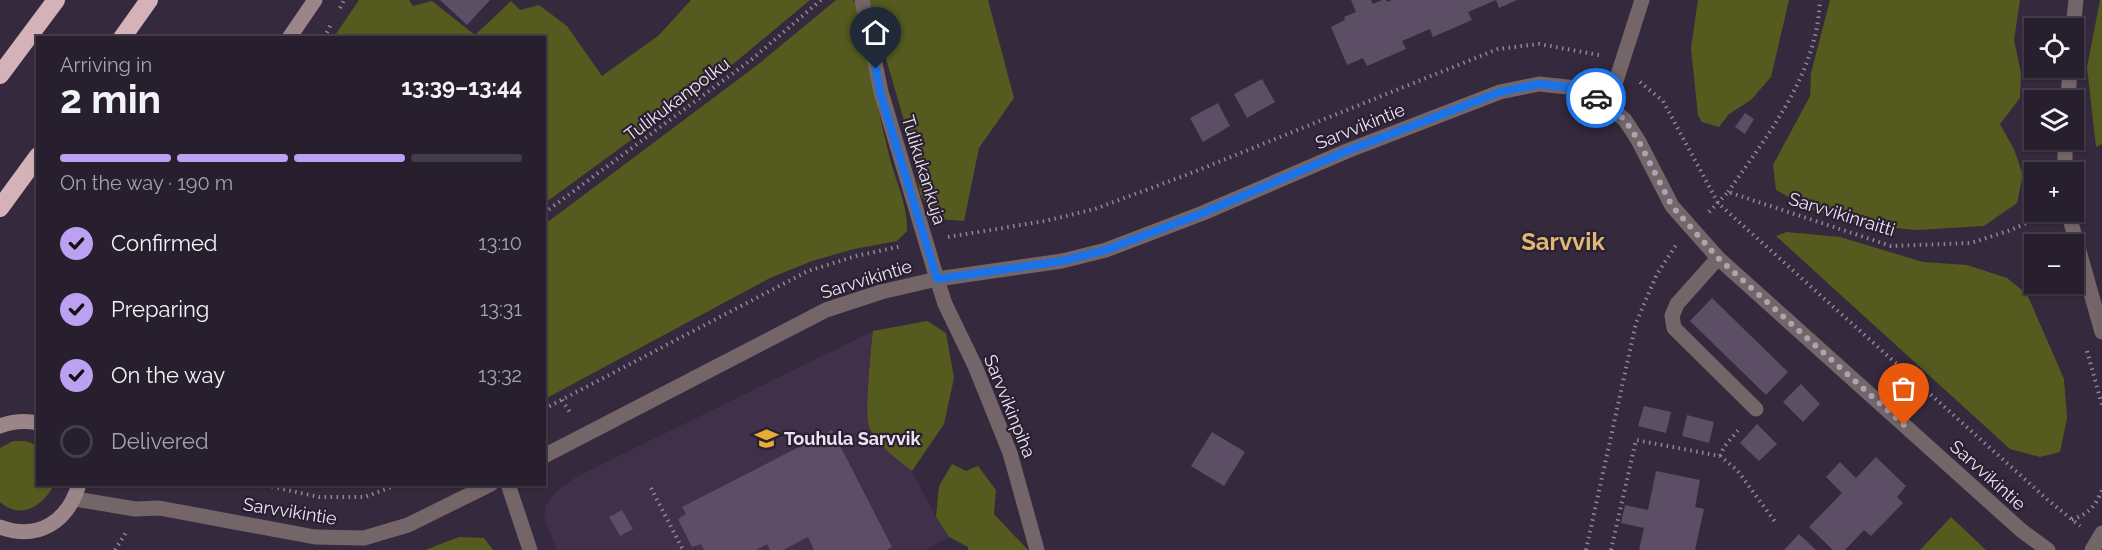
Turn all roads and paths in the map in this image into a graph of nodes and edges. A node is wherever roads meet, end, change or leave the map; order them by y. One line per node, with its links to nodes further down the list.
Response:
1 (56, 0): 13 (highway)
2 (149, 0): 10 (highway)
3 (315, 0): 11 (main road)
4 (821, 0): 20 (path, Tulikukanpolku)
5 (862, 0): 23 (street, Tulikukankuja)
6 (1642, 0): 12 (street)
7 (1820, 0): 16 (path)
8 (2076, 0): 9 (street)
9 (2074, 18)
10 (123, 36)
11 (290, 36)
12 (1621, 66): 14 (street); 17 (path); 23 (path)
13 (0, 75)
14 (1608, 106): 25 (street, Sarvvikintie); 26 (street, Sarvvikintie)
15 (36, 159): 18 (highway)
16 (1728, 192): 17 (path); 21 (path, Sarvvikinraitti)
17 (1718, 203): 19 (path); 39 (path)
18 (0, 208)
19 (1710, 211)
20 (546, 212)
21 (2029, 222)
22 (2070, 222): 27 (street)
23 (925, 241): 26 (street, Tulikukankuja); 28 (path)
24 (1677, 243): 49 (path)
25 (1718, 258): 29 (street); 51 (street, Sarvvikintie)
26 (937, 279): 32 (street, Sarvvikintie); 48 (street, Sarvvikinpiha)
27 (2102, 332)
28 (546, 408)
29 (1756, 409): 33 (path)
30 (36, 422): 31 (main road)
31 (0, 426)
32 (546, 455)
33 (1720, 456): 41 (path); 50 (path)
34 (269, 486): 35 (path)
35 (394, 486)
36 (487, 486): 40 (street, Sarvvikintie)
37 (509, 486): 46 (street)
38 (651, 488): 47 (path)
39 (2102, 490)
40 (77, 492): 42 (main road)
41 (1776, 522)
42 (0, 527)
43 (2102, 533): 52 (street)
44 (126, 535): 45 (path)
45 (115, 550)
46 (530, 550)
47 (683, 550)
48 (1037, 550)
49 (1586, 550)
50 (1611, 550)
51 (2048, 550)
52 (2092, 550)

